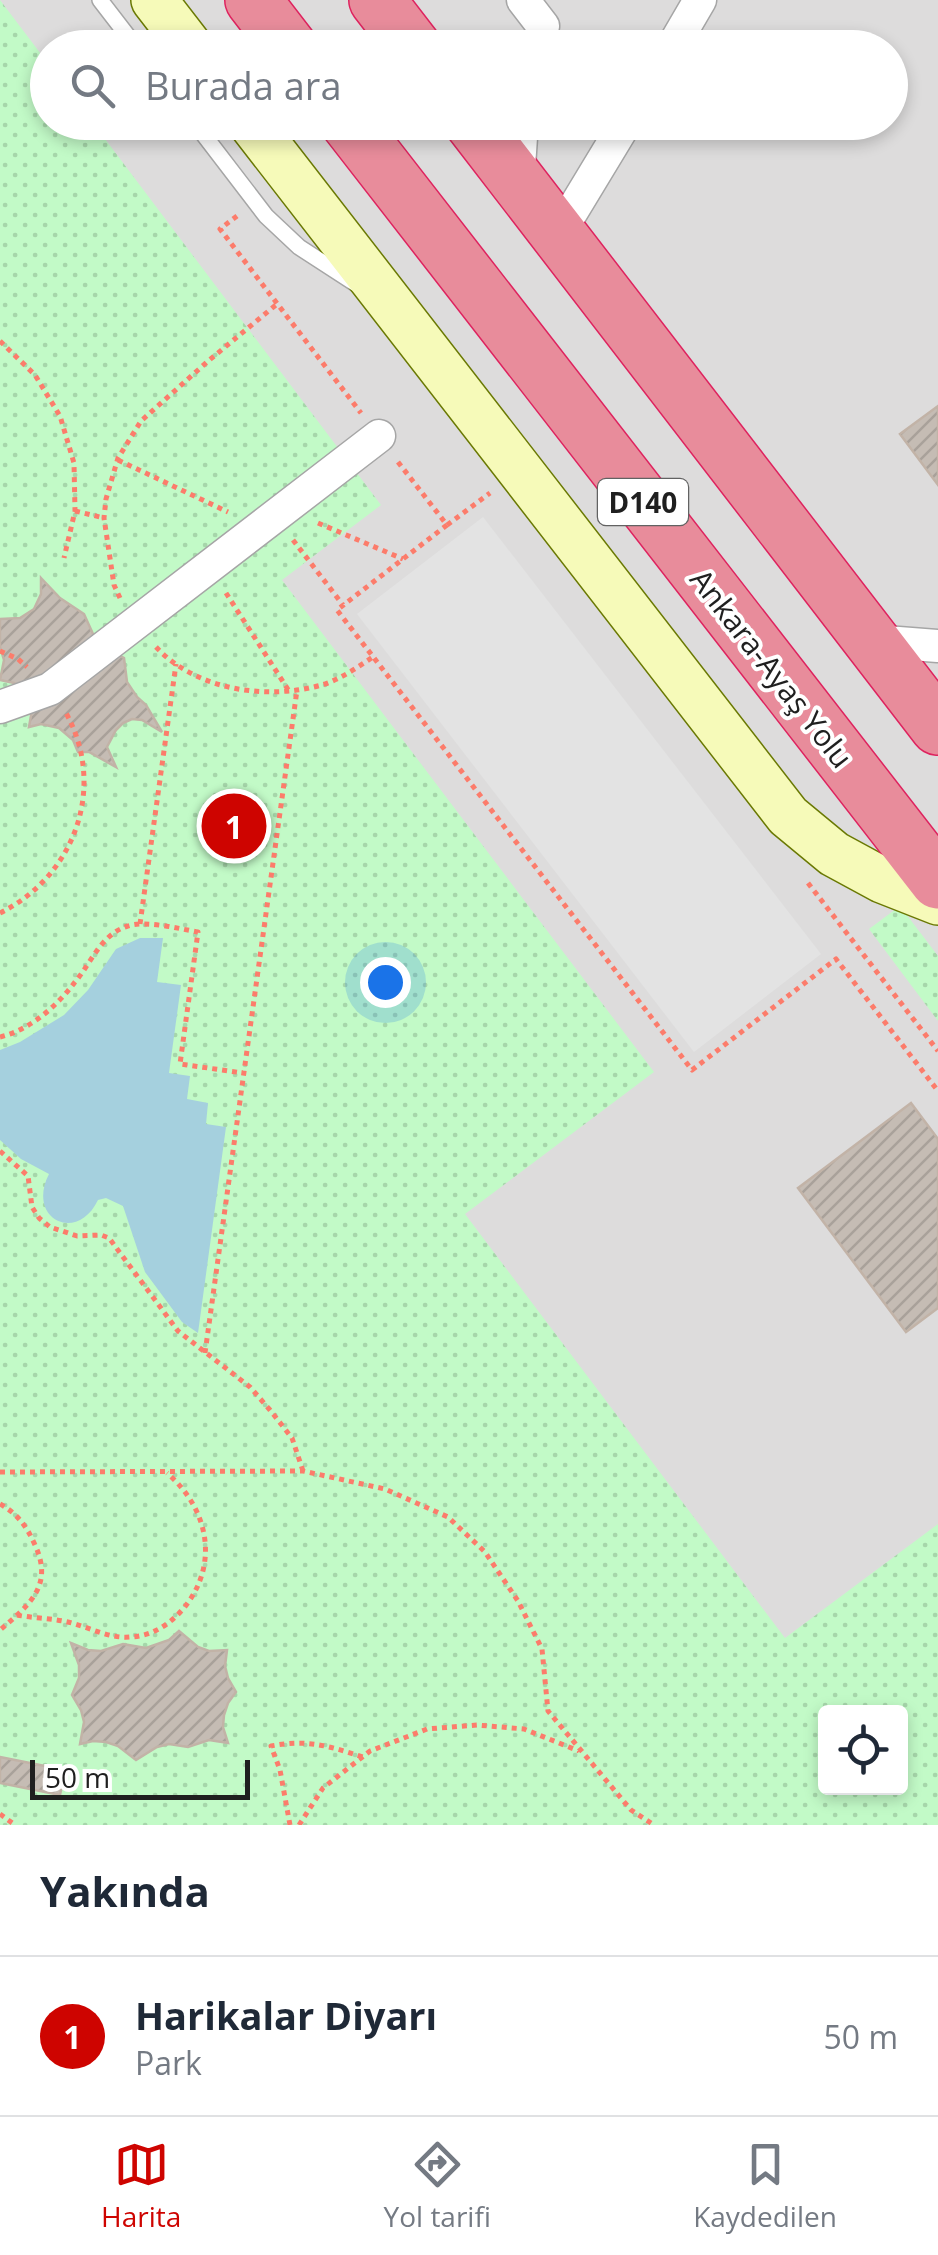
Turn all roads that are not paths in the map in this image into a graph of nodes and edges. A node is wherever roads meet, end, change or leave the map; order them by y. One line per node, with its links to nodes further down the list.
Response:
1 (100, 0): 7 (lane)
2 (154, 0): 8 (street)
3 (253, 0): 9 (highway)
4 (377, 0): 10 (highway)
5 (523, 0): 11 (street)
6 (700, 0): 12 (street)
7 (122, 30)
8 (177, 30)
9 (276, 30)
10 (400, 30)
11 (542, 30)
12 (682, 30)
13 (208, 140): 21 (lane)
14 (264, 140): 21 (street)
15 (362, 140): 27 (highway, Ankara-Ayaş Yolu / D140)
16 (486, 140): 19 (highway)
17 (521, 140): 19 (street)
18 (615, 140): 20 (street)
19 (518, 182): 20 (highway)
20 (557, 236): 23 (highway)
21 (394, 309): 28 (street)
22 (379, 436): 25 (street)
23 (873, 641): 24 (street); 26 (highway)
24 (938, 646)
25 (0, 707)
26 (938, 727)
27 (938, 881)
28 (938, 902)

